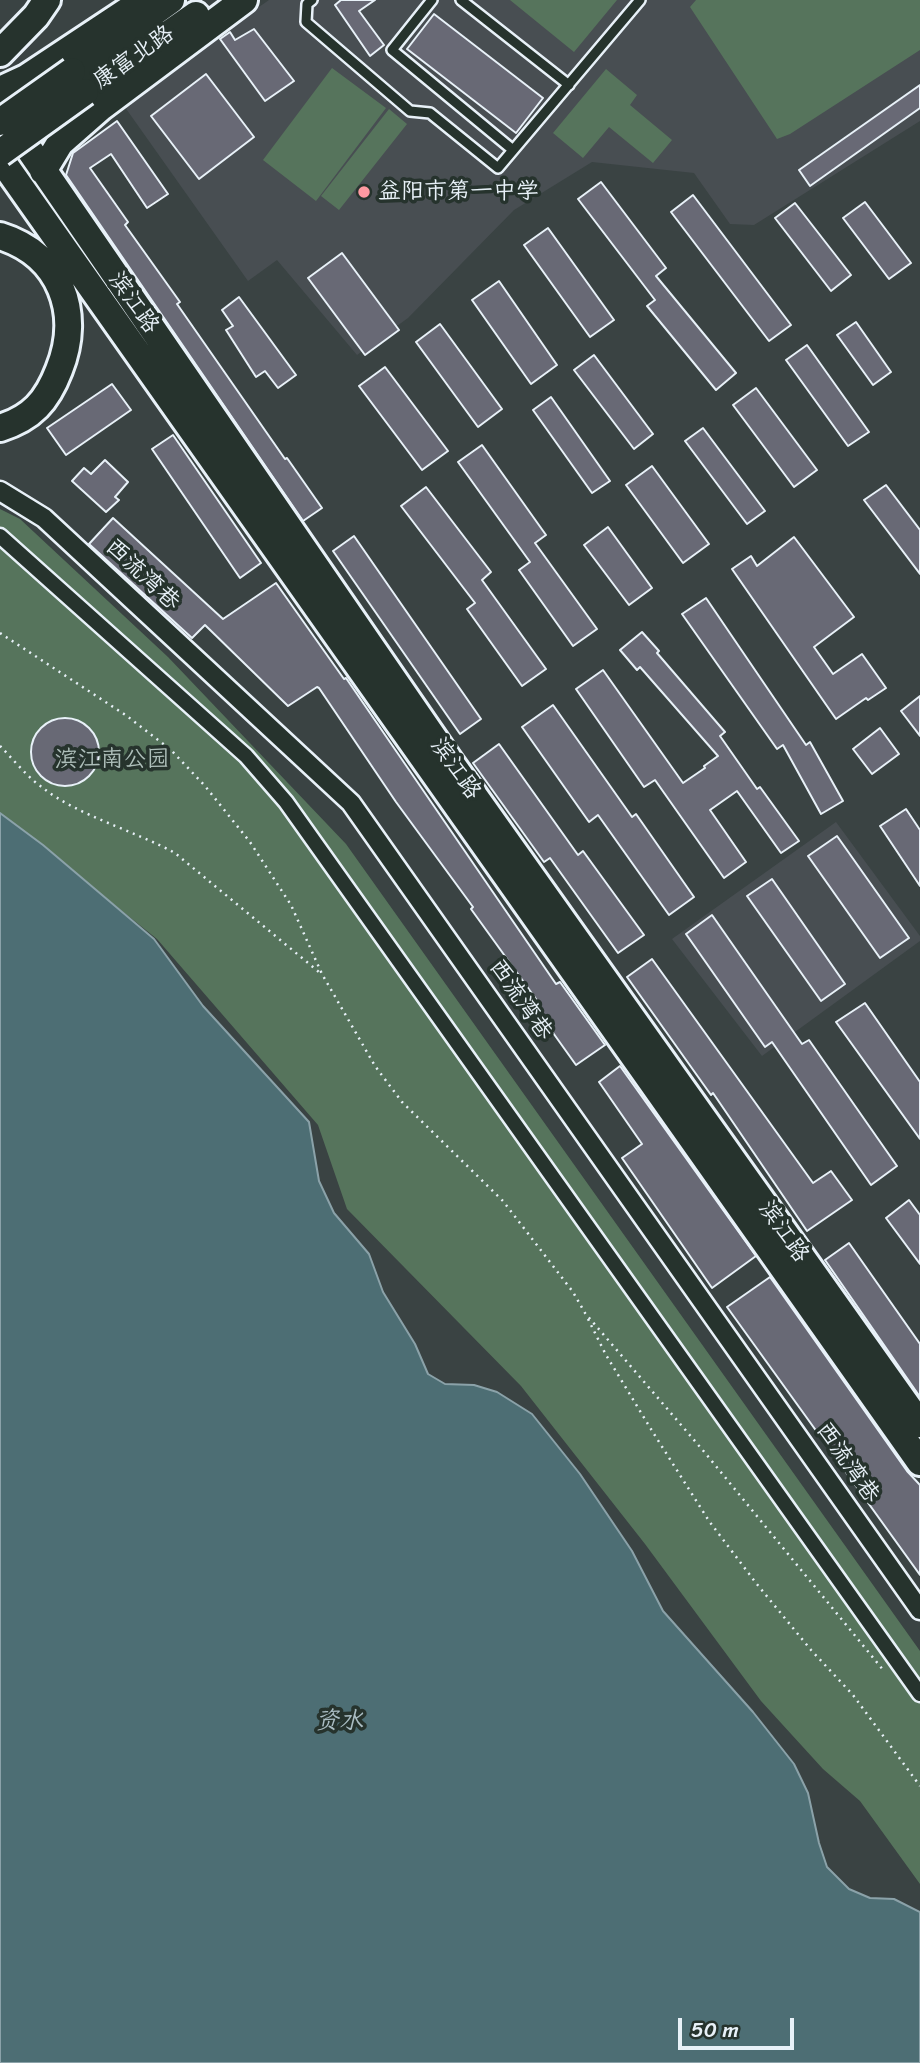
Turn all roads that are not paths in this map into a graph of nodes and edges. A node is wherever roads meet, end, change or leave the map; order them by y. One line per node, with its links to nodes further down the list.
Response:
1 (47, 0): 10 (main road)
2 (144, 0): 11 (main road)
3 (171, 0): 11 (main road, 康富北路)
4 (218, 0): 11 (main road, 康富北路)
5 (244, 0): 11 (main road)
6 (312, 0): 16 (lane)
7 (432, 0): 16 (lane)
8 (461, 0): 12 (lane)
9 (640, 0): 12 (lane)
10 (0, 53)
11 (80, 81): 13 (main road); 15 (main road, bridge); 17 (main road, bridge); 18 (main road)
12 (569, 85): 16 (lane)
13 (0, 90)
14 (0, 108): 18 (main road, 滨江路)
15 (0, 122)
16 (513, 150)
17 (0, 156): 24 (main road, 滨江路)
18 (43, 171): 23 (main road, 滨江路)
19 (0, 236): 20 (main road)
20 (0, 428)
21 (0, 491): 25 (street, 西流湾巷)
22 (0, 536): 26 (street)
23 (920, 1424)
24 (920, 1462)
25 (920, 1610)
26 (920, 1694)

